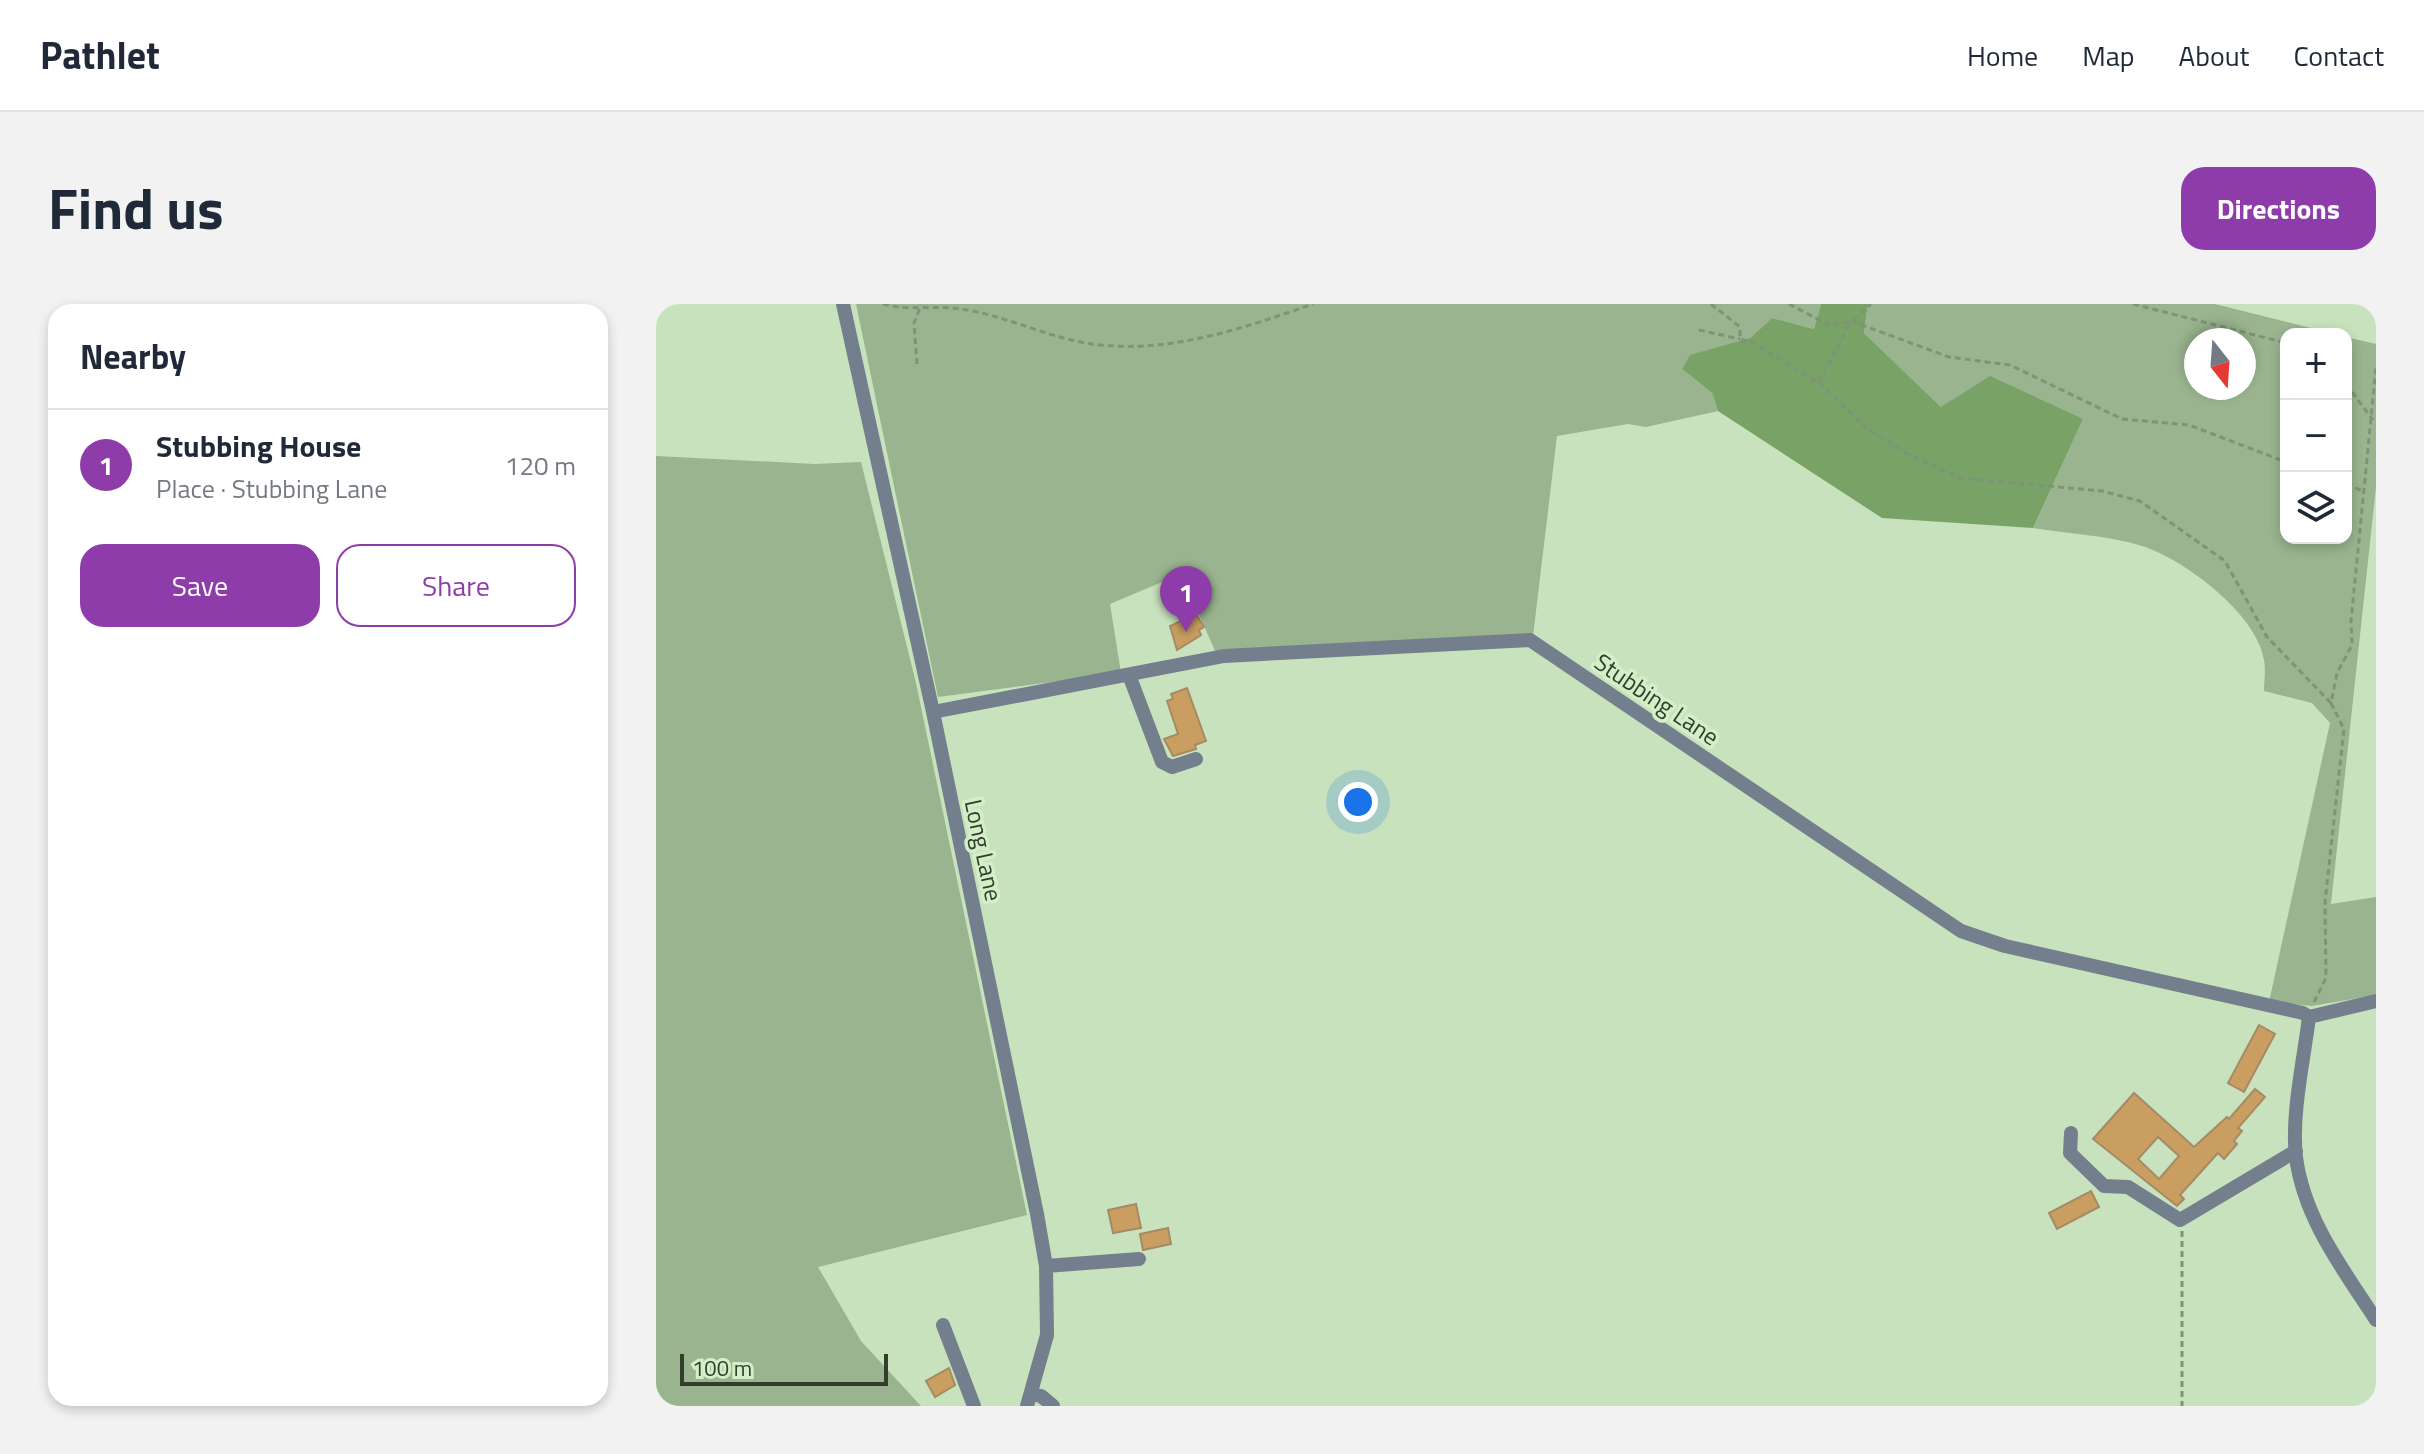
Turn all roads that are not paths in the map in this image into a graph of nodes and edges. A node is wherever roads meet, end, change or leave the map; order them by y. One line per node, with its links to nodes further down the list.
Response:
1 (843, 304): 3 (street, Long Lane)
2 (1129, 675): 3 (street, Stubbing Lane); 4 (street); 6 (street, Stubbing Lane)
3 (933, 712): 10 (street, Long Lane)
4 (1196, 759)
5 (2376, 1001): 6 (street)
6 (2309, 1017): 8 (street)
7 (2071, 1133): 8 (street)
8 (2296, 1151): 11 (street)
9 (1139, 1259): 10 (street)
10 (1046, 1266): 13 (street, Long Lane)
11 (2376, 1320)
12 (943, 1325): 14 (street)
13 (1029, 1400): 15 (street)
14 (974, 1406)
15 (1053, 1406)

